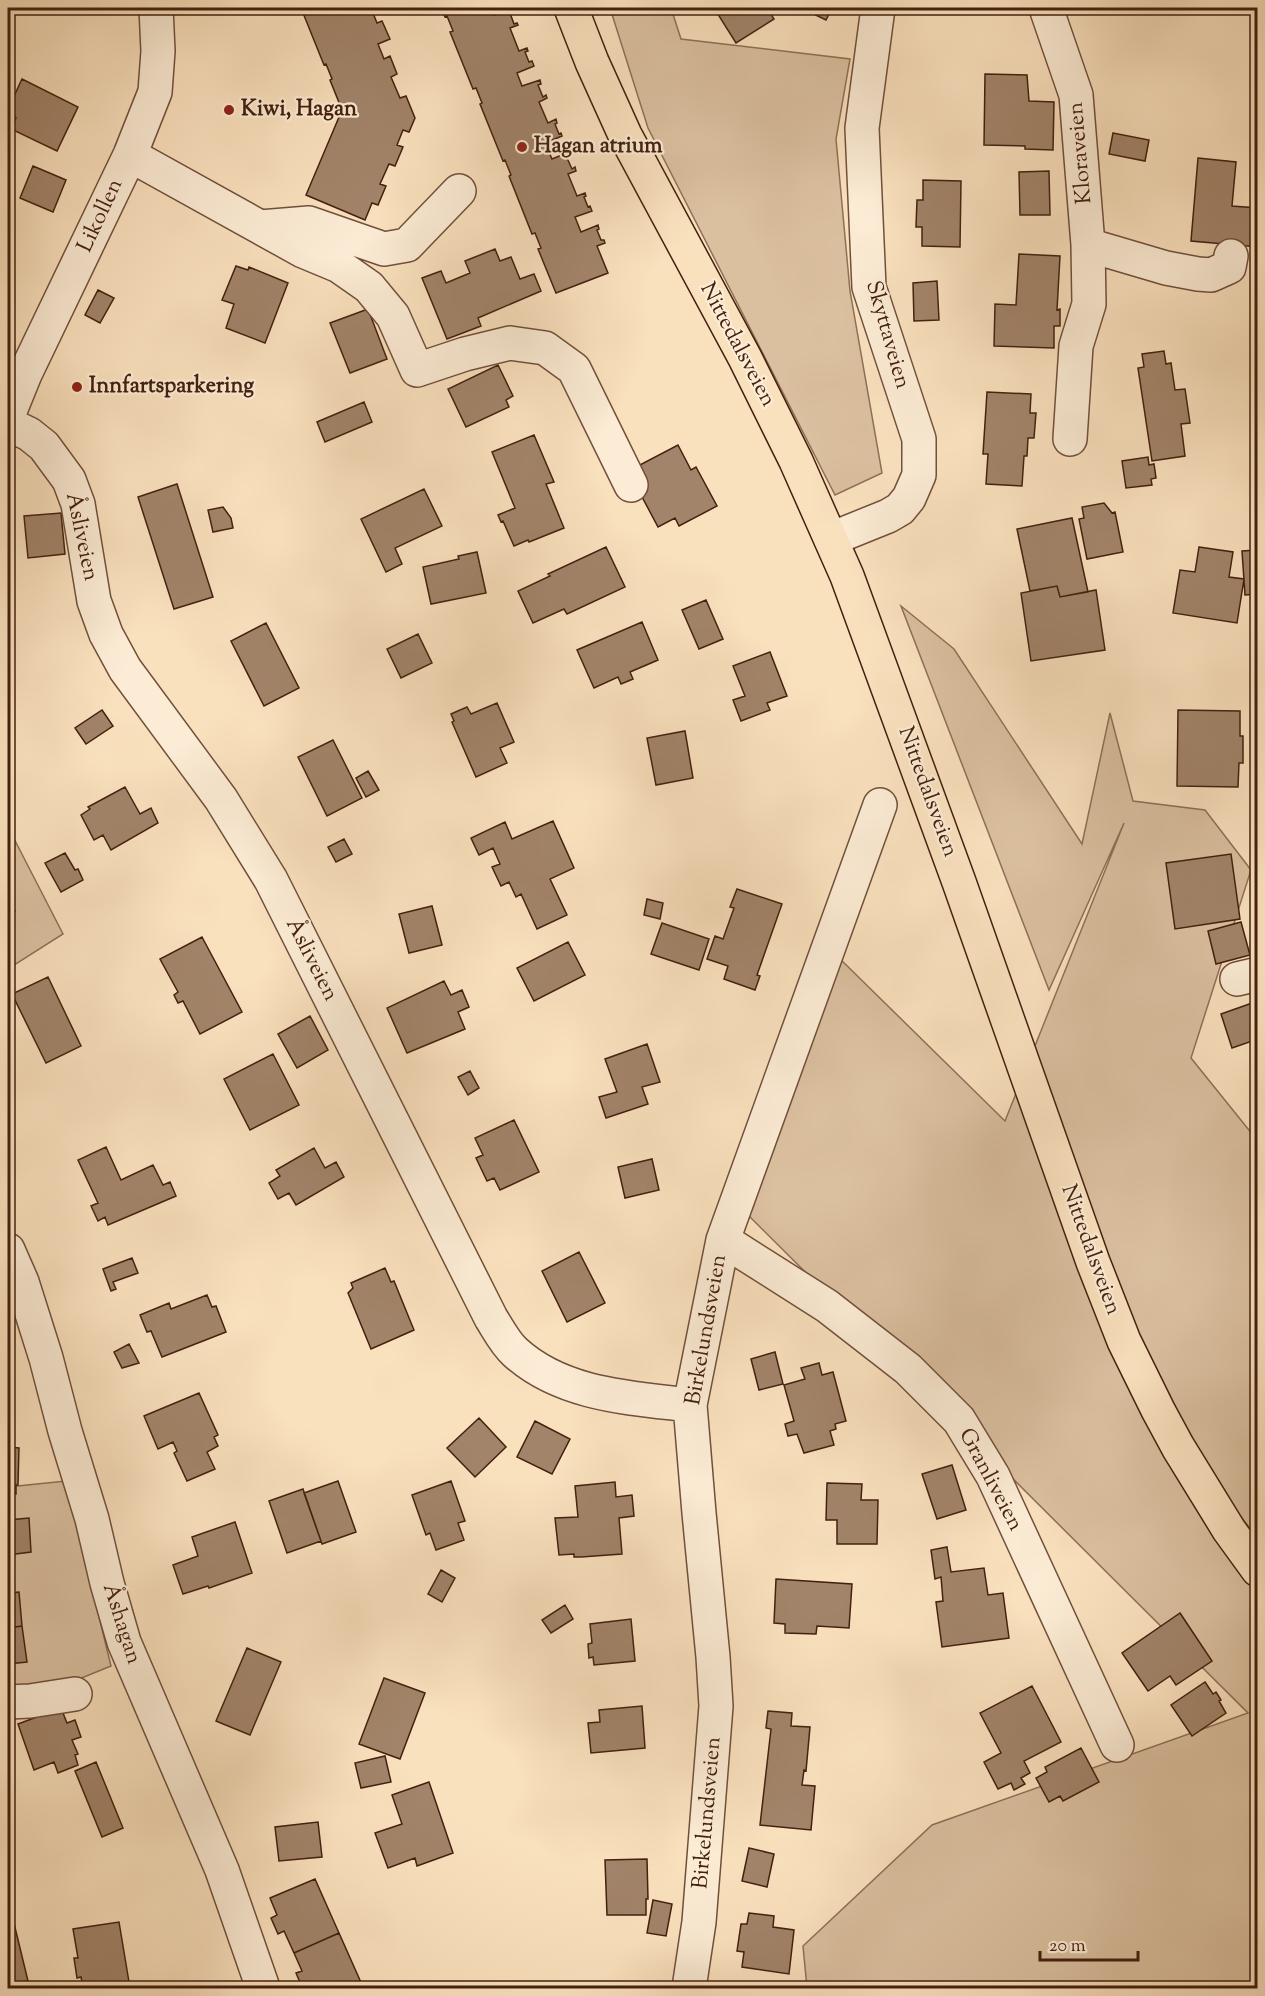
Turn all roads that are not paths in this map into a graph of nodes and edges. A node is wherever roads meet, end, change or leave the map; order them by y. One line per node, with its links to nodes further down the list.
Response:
1 (156, 8): 5 (street, Likollen)
2 (878, 8): 14 (street, Skyttaveien)
3 (1046, 8): 8 (street, Kloraveien)
4 (574, 12): 14 (main road, Nittedalsveien)
5 (130, 155): 7 (street); 10 (street, Likollen)
6 (459, 191): 7 (street)
7 (260, 227): 13 (street)
8 (1088, 245): 9 (street); 12 (street, Kloraveien)
9 (1231, 256)
10 (8, 416)
11 (8, 423): 18 (street, Åsliveien)
12 (1070, 439)
13 (631, 485)
14 (831, 539): 19 (main road, Nittedalsveien)
15 (880, 805): 16 (street, Birkelundsveien)
16 (723, 1240): 18 (street, Birkelundsveien); 22 (street, Granliveien)
17 (8, 1250): 23 (street, Åshagan)
18 (690, 1405): 24 (street, Birkelundsveien)
19 (1257, 1570)
20 (75, 1694): 21 (street)
21 (8, 1702)
22 (1117, 1745)
23 (263, 1989)
24 (688, 1989)

